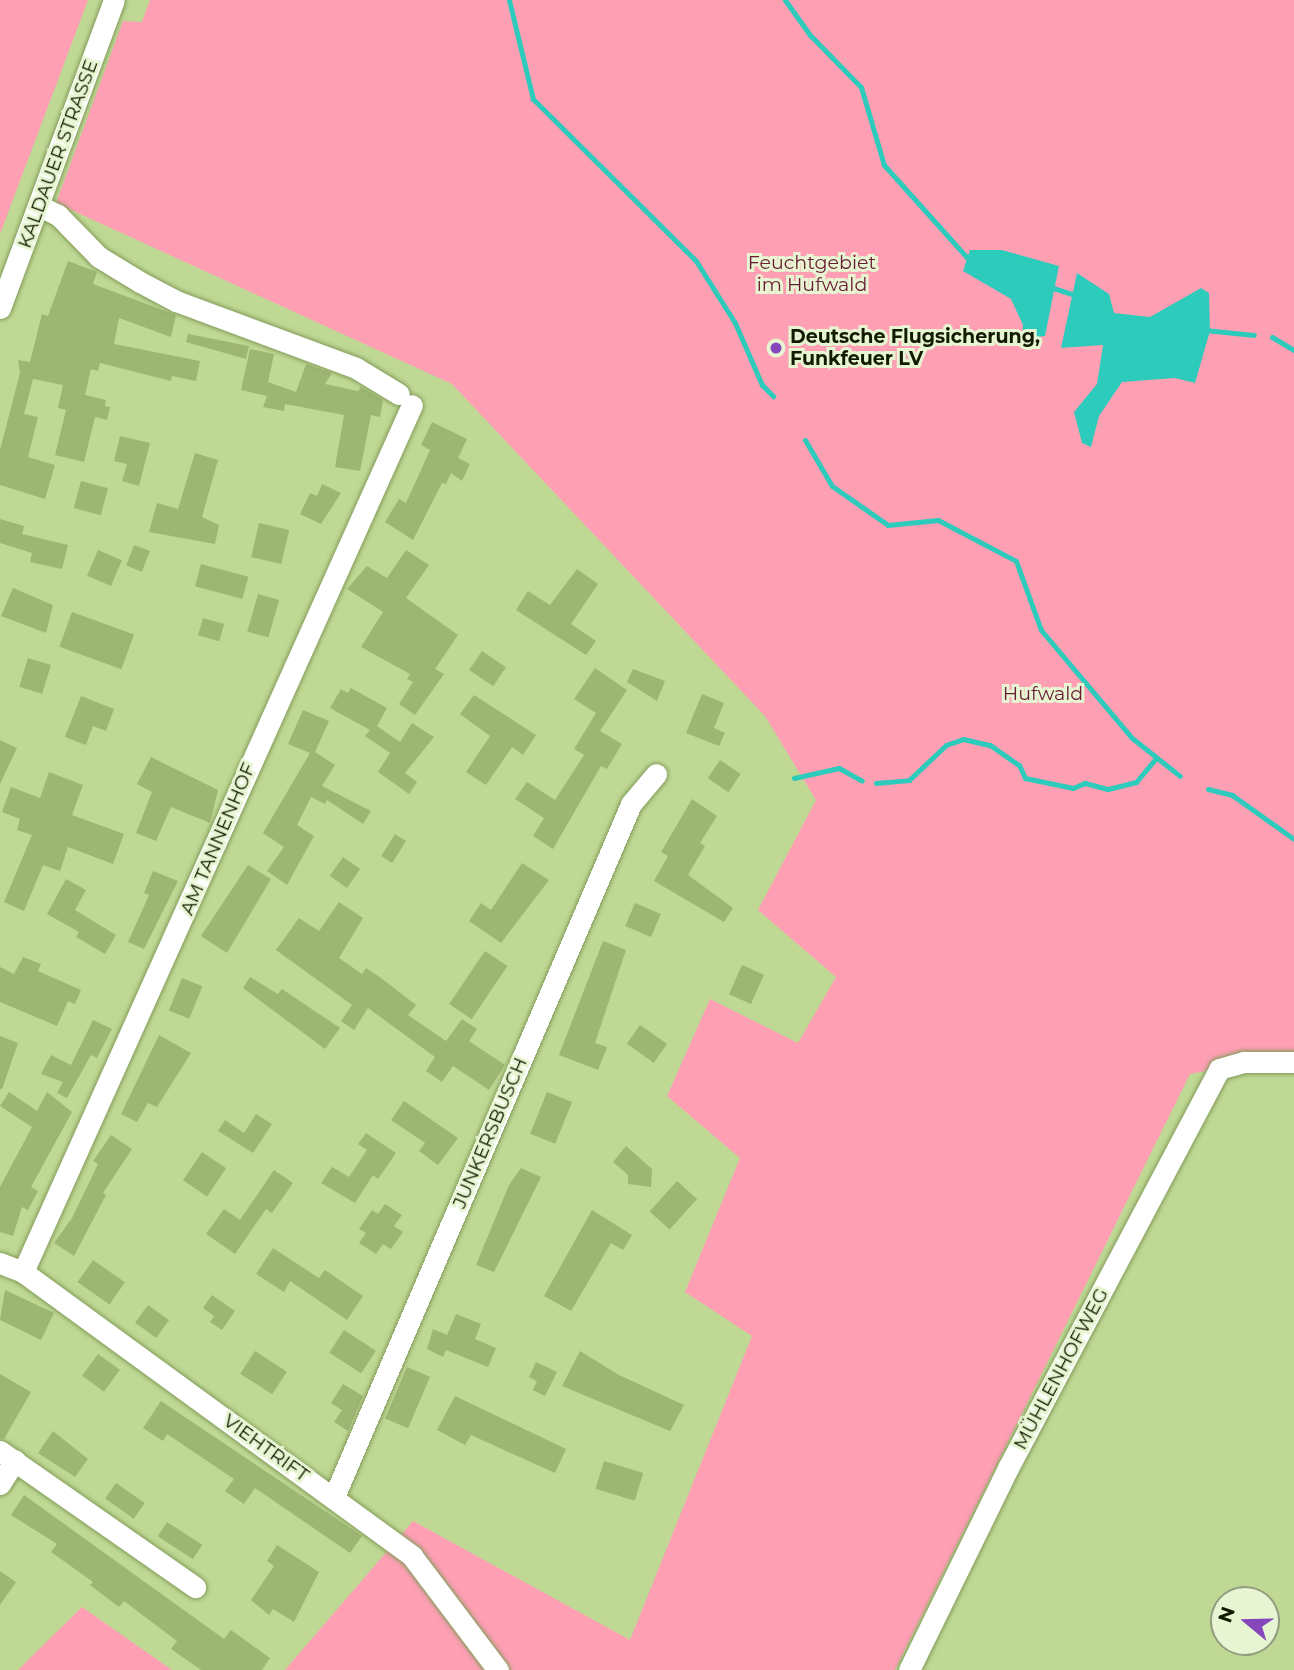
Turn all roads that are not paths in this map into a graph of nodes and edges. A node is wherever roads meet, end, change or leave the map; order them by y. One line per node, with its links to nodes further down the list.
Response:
1 (114, 0): 2 (street, KALDAUER STRASSE)
2 (40, 206): 3 (street, KALDAUER STRASSE); 7 (street, AM TANNENHOF)
3 (0, 308)
4 (656, 774): 10 (street, JUNKERSBUSCH)
5 (1294, 1062): 13 (street, MÜHLENHOFWEG)
6 (0, 1264): 7 (street, VIEHTRIFT)
7 (23, 1272): 10 (street, VIEHTRIFT)
8 (7, 1456): 9 (street); 11 (street)
9 (0, 1485)
10 (334, 1497): 12 (street, VIEHTRIFT)
11 (195, 1587)
12 (498, 1670)
13 (909, 1670)

